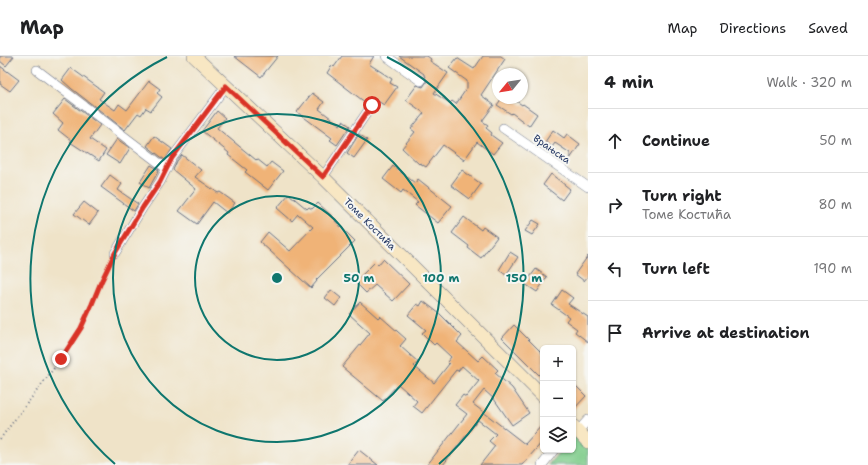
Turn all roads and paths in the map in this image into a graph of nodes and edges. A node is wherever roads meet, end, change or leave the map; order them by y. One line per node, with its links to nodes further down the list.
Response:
1 (194, 56): 5 (street, Томе Костића)
2 (386, 56): 4 (street)
3 (38, 70): 8 (street)
4 (421, 81)
5 (226, 86): 8 (street); 9 (street, Томе Костића)
6 (372, 105): 9 (street)
7 (503, 128): 10 (street, Врањска)
8 (167, 169): 11 (street)
9 (323, 177): 12 (street, Томе Костића)
10 (588, 187)
11 (115, 253): 16 (path)
12 (540, 393)
13 (588, 420): 14 (street)
14 (576, 429)
15 (576, 431): 17 (street)
16 (0, 439)
17 (588, 442)
18 (552, 453): 19 (street)
19 (542, 465)

